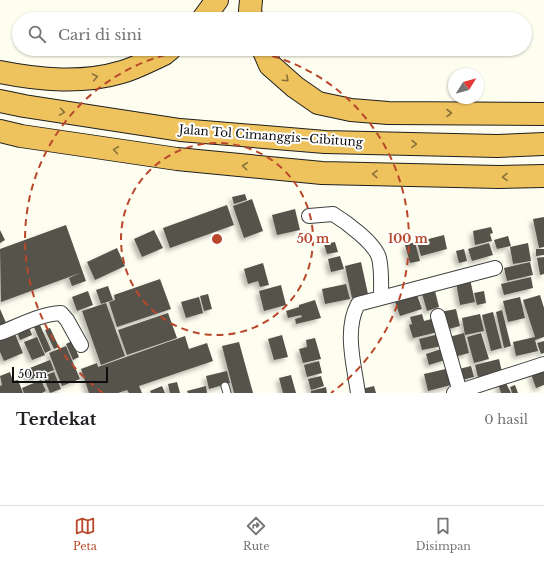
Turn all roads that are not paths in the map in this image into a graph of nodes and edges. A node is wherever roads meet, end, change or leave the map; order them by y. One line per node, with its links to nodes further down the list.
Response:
1 (217, 0): 3 (highway)
2 (251, 0): 4 (highway)
3 (208, 12)
4 (250, 12)
5 (159, 56): 7 (highway, one-way to 5)
6 (266, 56): 9 (highway, one-way to 9)
7 (0, 72)
8 (0, 101): 11 (highway, Jalan Tol Cimanggis–Cibitung, one-way to 11)
9 (544, 114)
10 (10, 134): 12 (highway, one-way to 10)
11 (544, 144)
12 (544, 176)
13 (309, 216): 15 (street)
14 (495, 268): 15 (street)
15 (381, 298): 21 (street)
16 (438, 316): 20 (street)
17 (0, 334): 18 (street)
18 (81, 345)
19 (544, 364): 20 (street)
20 (457, 392)
21 (358, 393)

